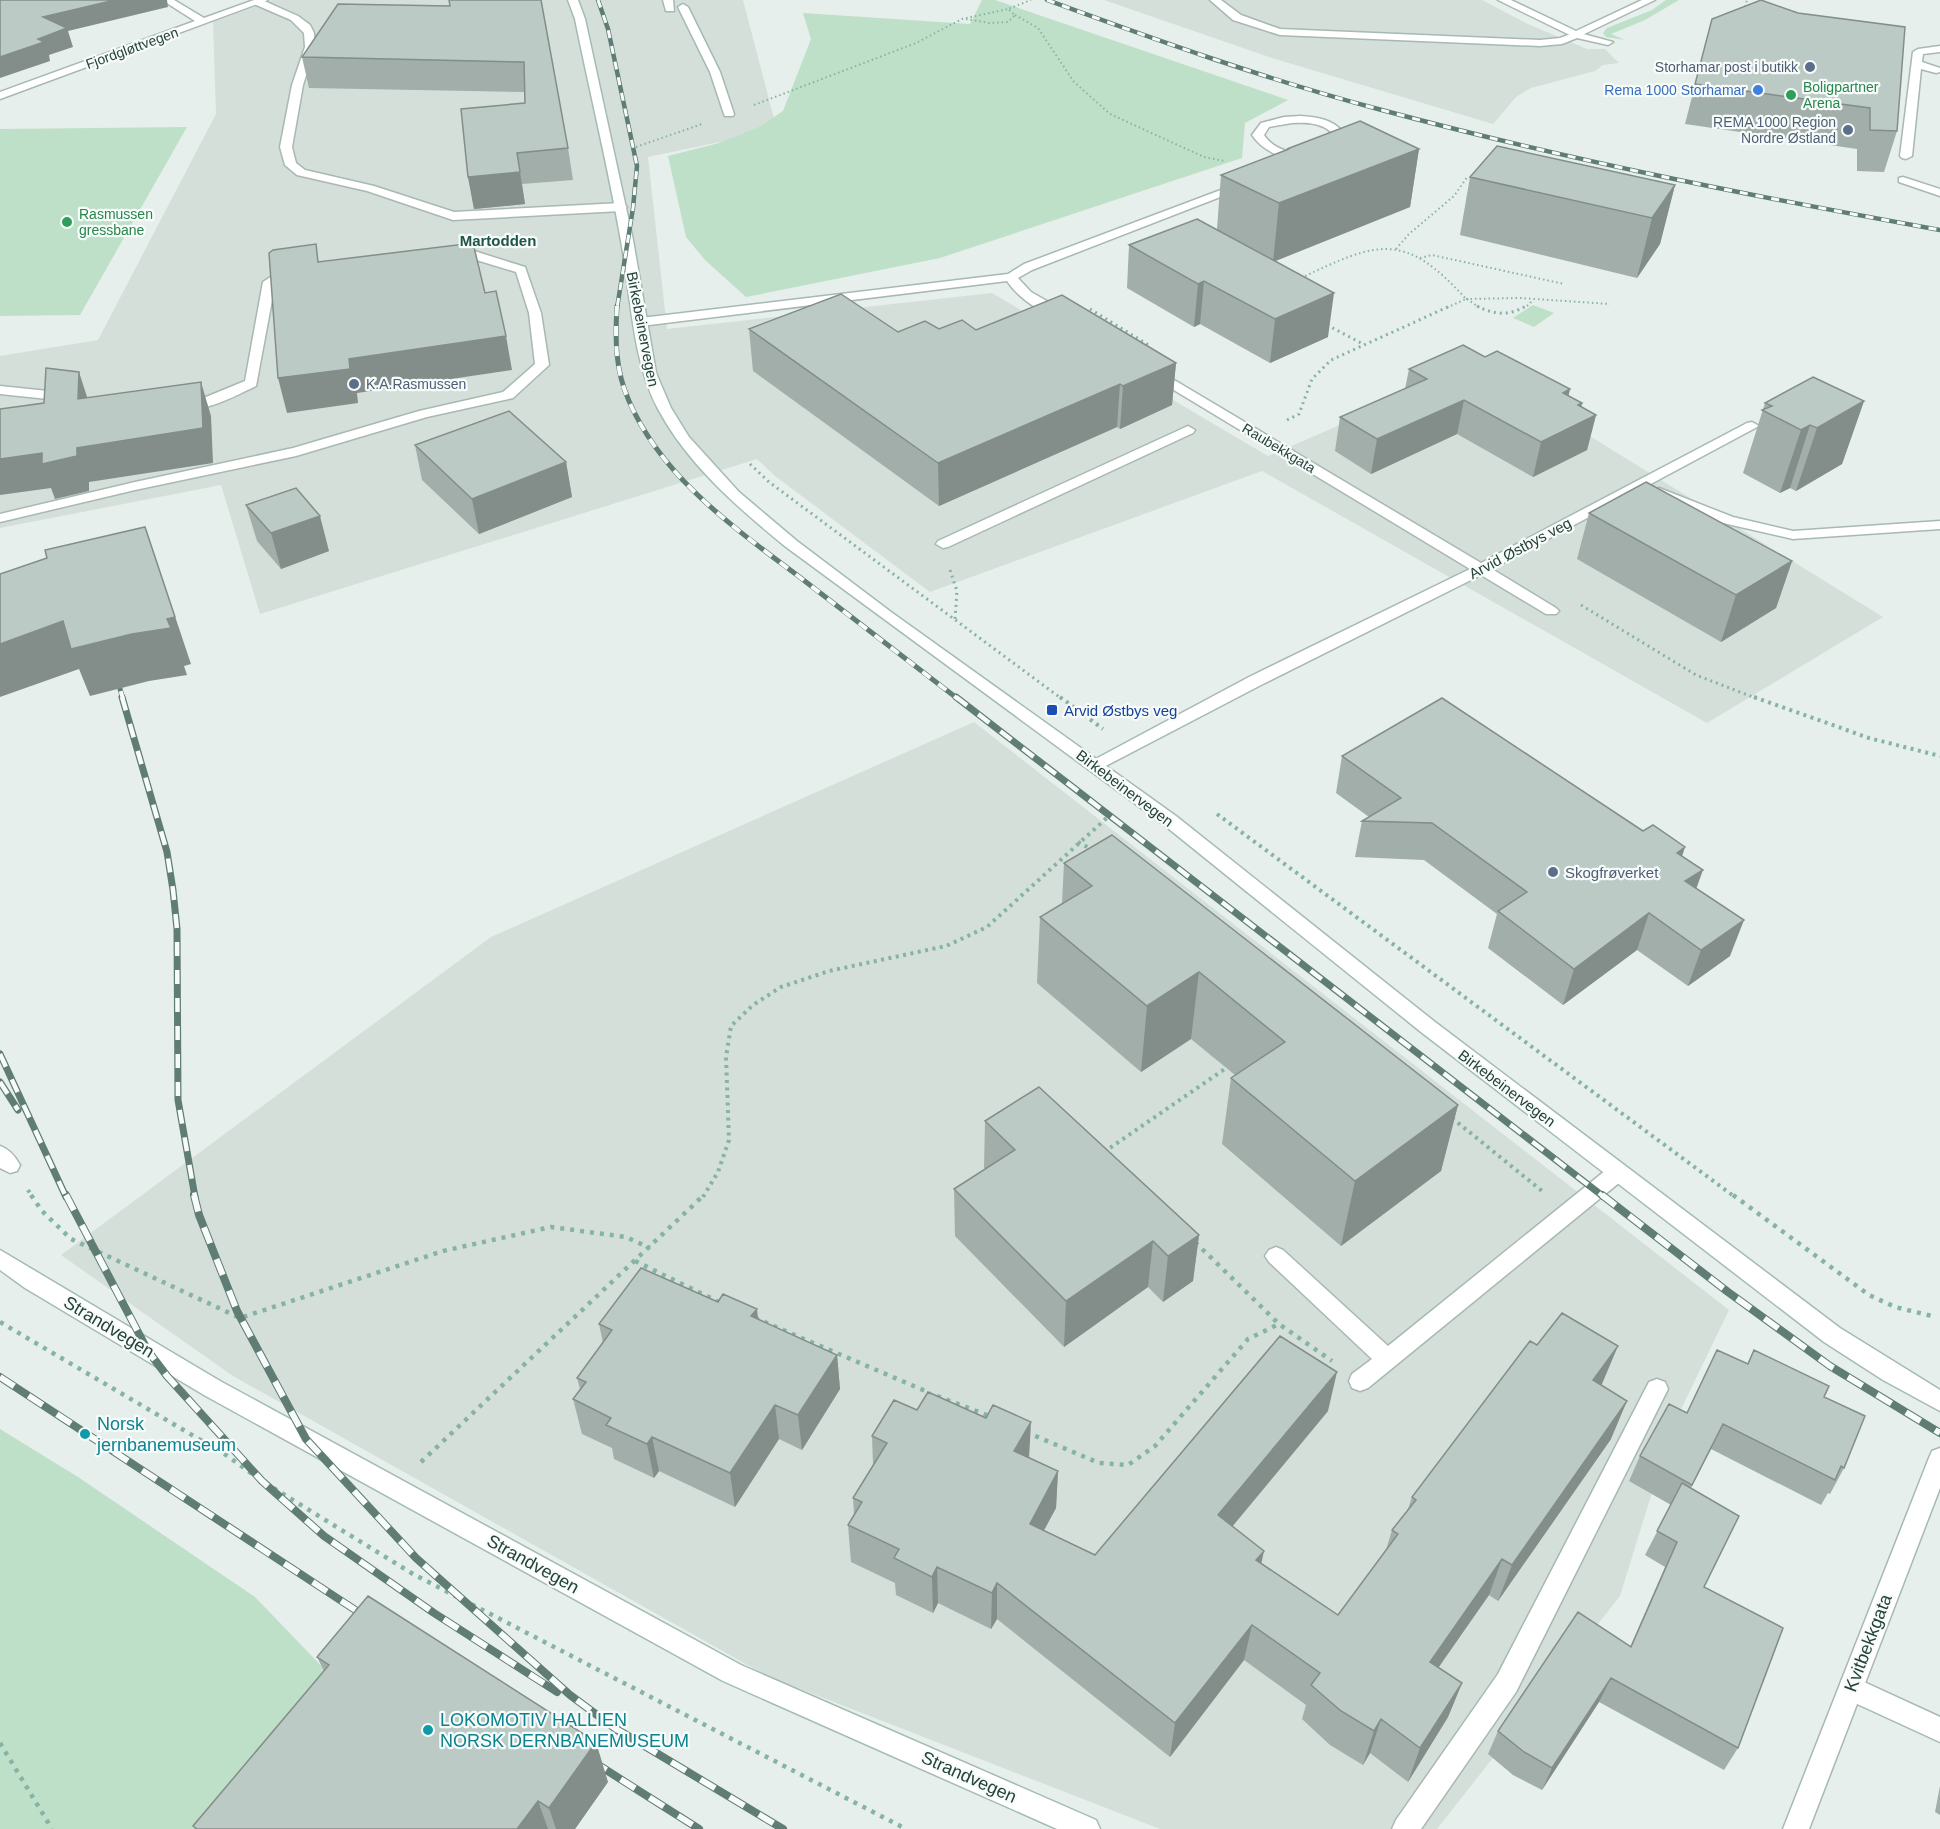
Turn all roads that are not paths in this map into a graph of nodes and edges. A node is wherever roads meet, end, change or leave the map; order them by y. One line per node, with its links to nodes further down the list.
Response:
1 (167, 0): 8 (street)
2 (573, 0): 23 (street, Birkebeinervegen)
3 (1215, 0): 9 (street)
4 (1503, 0): 9 (street)
5 (1650, 0): 9 (street)
6 (260, 1): 8 (street, Fjordgløttvegen); 23 (street)
7 (683, 7): 16 (street)
8 (204, 22): 15 (street, Fjordgløttvegen)
9 (1576, 35): 10 (street)
10 (1608, 42)
11 (1921, 44): 12 (street)
12 (1936, 49): 13 (street)
13 (1916, 64): 14 (street); 18 (street)
14 (1936, 70)
15 (0, 96)
16 (729, 114)
17 (1292, 155): 17 (street); 19 (street)
18 (1906, 156)
19 (1279, 167)
20 (1256, 179): 26 (street)
21 (1903, 180): 22 (street)
22 (1940, 193)
23 (621, 207): 27 (street, Birkebeinervegen)
24 (441, 259): 36 (street)
25 (305, 272): 32 (street)
26 (1011, 277): 27 (street); 28 (street)
27 (641, 322): 41 (street, Birkebeinervegen)
28 (1076, 324)
29 (1147, 367): 39 (street, Raubekkgata)
30 (0, 390): 31 (street)
31 (82, 399)
32 (174, 406)
33 (1752, 426): 35 (street, Arvid Østbys veg)
34 (1188, 430): 38 (street)
35 (1641, 485): 37 (street); 39 (street, Arvid Østbys veg)
36 (0, 518)
37 (1940, 525)
38 (943, 544)
39 (1479, 570): 40 (street, Raubekkgata); 41 (street, Arvid Østbys veg)
40 (1551, 611)
41 (1096, 766): 42 (street, Birkebeinervegen)
42 (1618, 1172): 45 (street); 48 (street, Birkebeinervegen)
43 (1276, 1256): 45 (street)
44 (0, 1259): 52 (street, Strandvegen)
45 (1387, 1359): 46 (street)
46 (1360, 1381)
47 (1658, 1389): 53 (street)
48 (1940, 1401)
49 (1940, 1458): 50 (street, Kvitbekkgata)
50 (1851, 1688): 51 (street); 54 (street, Kvitbekkgata)
51 (1940, 1730)
52 (1087, 1829)
53 (1405, 1829)
54 (1796, 1829)

